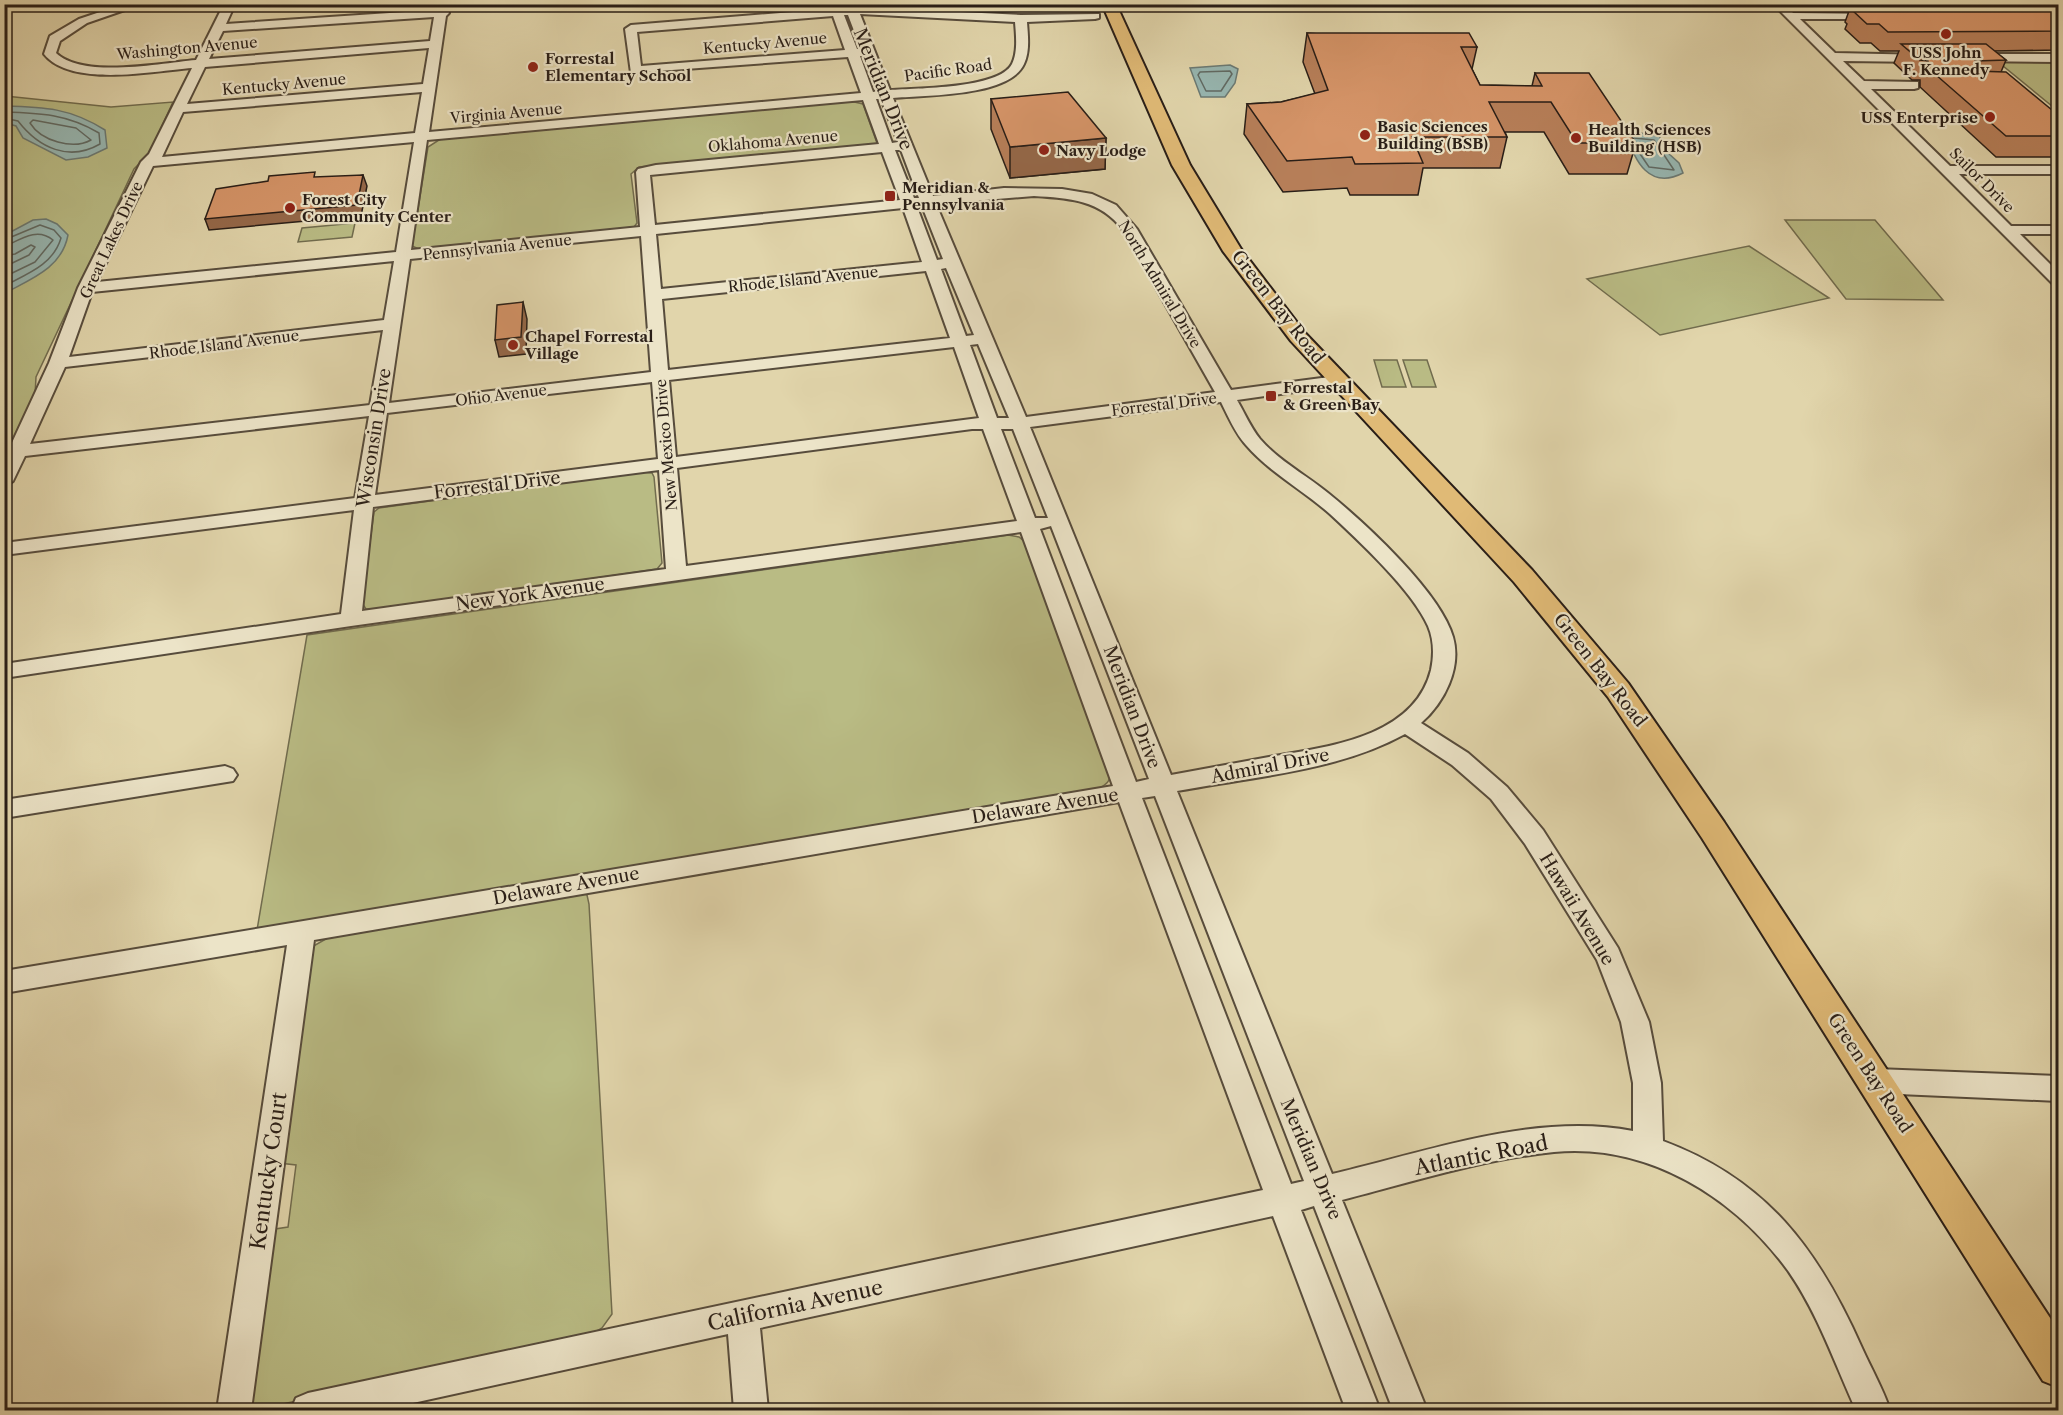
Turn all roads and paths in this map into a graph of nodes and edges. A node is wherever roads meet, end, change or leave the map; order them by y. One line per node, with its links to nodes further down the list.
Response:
1 (137, 4): 20 (street, Washington Avenue)
2 (230, 4): 12 (street, Great Lakes Drive)
3 (1056, 4): 10 (street)
4 (1778, 4): 9 (street, Sailor Drive)
5 (443, 8): 12 (street); 13 (street)
6 (843, 8): 11 (street); 14 (street, Meridian Drive); 14 (street, Kentucky Avenue)
7 (1102, 10): 10 (street); 46 (main road, Green Bay Road)
8 (1888, 10): 9 (street)
9 (1789, 16): 15 (street, Sailor Drive)
10 (1062, 18): 11 (street)
11 (1021, 19): 25 (street, Pacific Road)
12 (217, 28): 20 (street, Great Lakes Drive)
13 (437, 44): 20 (street, Washington Avenue); 24 (street)
14 (859, 52): 25 (street, Meridian Drive)
15 (1831, 57): 16 (street); 22 (street, Sailor Drive)
16 (1940, 58)
17 (1964, 58): 18 (street)
18 (1987, 58): 19 (street); 21 (street)
19 (2058, 58)
20 (199, 64): 26 (street, Great Lakes Drive)
21 (2004, 72)
22 (1863, 85): 23 (street); 30 (street, Sailor Drive)
23 (1914, 86)
24 (430, 87): 26 (street, Kentucky Avenue); 27 (street)
25 (876, 96): 27 (street, Virginia Avenue); 28 (street, Meridian Drive)
26 (178, 109): 29 (street, Great Lakes Drive)
27 (423, 137): 29 (street, Virginia Avenue); 37 (street, Wisconsin Drive)
28 (896, 146): 32 (street, Oklahoma Avenue); 33 (street, Meridian Drive)
29 (148, 162): 40 (street, Great Lakes Drive)
30 (1949, 170): 31 (street); 34 (street, Sailor Drive)
31 (2058, 170)
32 (644, 172): 36 (street, New Mexico Drive)
33 (919, 202): 36 (street, Pennsylvania Avenue); 38 (street, Meridian Drive); 48 (street, North Admiral Drive)
34 (2009, 230): 35 (street); 39 (street, Sailor Drive)
35 (2058, 230)
36 (648, 231): 37 (street, Pennsylvania Avenue); 41 (street, New Mexico Drive)
37 (402, 257): 40 (street, Pennsylvania Avenue); 42 (street, Wisconsin Drive)
38 (942, 264): 41 (street, Rhode Island Avenue); 43 (street, Meridian Drive); 44 (street, Meridian Drive)
39 (2058, 280)
40 (86, 288): 45 (street, Great Lakes Drive)
41 (653, 295): 47 (street, New Mexico Drive)
42 (391, 324): 45 (street, Rhode Island Avenue); 49 (street, Wisconsin Drive)
43 (984, 339): 44 (street, Ohio Avenue); 50 (street, Meridian Drive)
44 (960, 342): 47 (street, Ohio Avenue); 51 (street, Meridian Drive)
45 (58, 363): 52 (street, Great Lakes Drive)
46 (1333, 376): 48 (street, Forrestal Drive); 69 (main road, Green Bay Road)
47 (660, 377): 49 (street, Ohio Avenue); 53 (street, New Mexico Drive)
48 (1222, 391): 50 (street, Forrestal Drive); 62 (street, North Admiral Drive)
49 (379, 409): 52 (street, Ohio Avenue); 55 (street, Wisconsin Drive)
50 (1017, 417): 51 (street, Forrestal Drive); 56 (street, Meridian Drive)
51 (990, 422): 53 (street, Forrestal Drive); 57 (street, Meridian Drive)
52 (18, 451): 54 (street, Great Lakes Drive)
53 (667, 463): 55 (street, Forrestal Drive); 59 (street, New Mexico Drive)
54 (4, 482)
55 (364, 503): 58 (street, Forrestal Drive); 60 (street, Wisconsin Drive)
56 (1057, 521): 57 (street, New York Avenue); 64 (street, Meridian Drive)
57 (1030, 525): 59 (street, New York Avenue); 65 (street, Meridian Drive)
58 (4, 549)
59 (677, 574): 60 (street, New York Avenue)
60 (351, 619): 61 (street, New York Avenue)
61 (4, 671)
62 (1405, 723): 64 (street, Admiral Drive); 71 (street, Hawaii Avenue)
63 (225, 775): 66 (street)
64 (1162, 786): 65 (street, Admiral Drive); 72 (street, Meridian Drive)
65 (1128, 792): 67 (street, Delaware Avenue); 73 (street, Meridian Drive)
66 (4, 809)
67 (302, 931): 68 (street, Delaware Avenue); 76 (street, Kentucky Court)
68 (4, 982)
69 (1876, 1082): 70 (street); 75 (main road, Green Bay Road)
70 (2058, 1089)
71 (1648, 1150): 72 (street, Atlantic Road); 81 (street, Atlantic Road)
72 (1322, 1190): 73 (street, Atlantic Road); 80 (street, Meridian Drive)
73 (1282, 1200): 74 (street, California Avenue); 79 (street, Meridian Drive)
74 (743, 1317): 77 (street, California Avenue); 78 (street)
75 (2058, 1366)
76 (234, 1410)
77 (308, 1410)
78 (751, 1410)
79 (1363, 1410)
80 (1410, 1410)
81 (1873, 1410)

